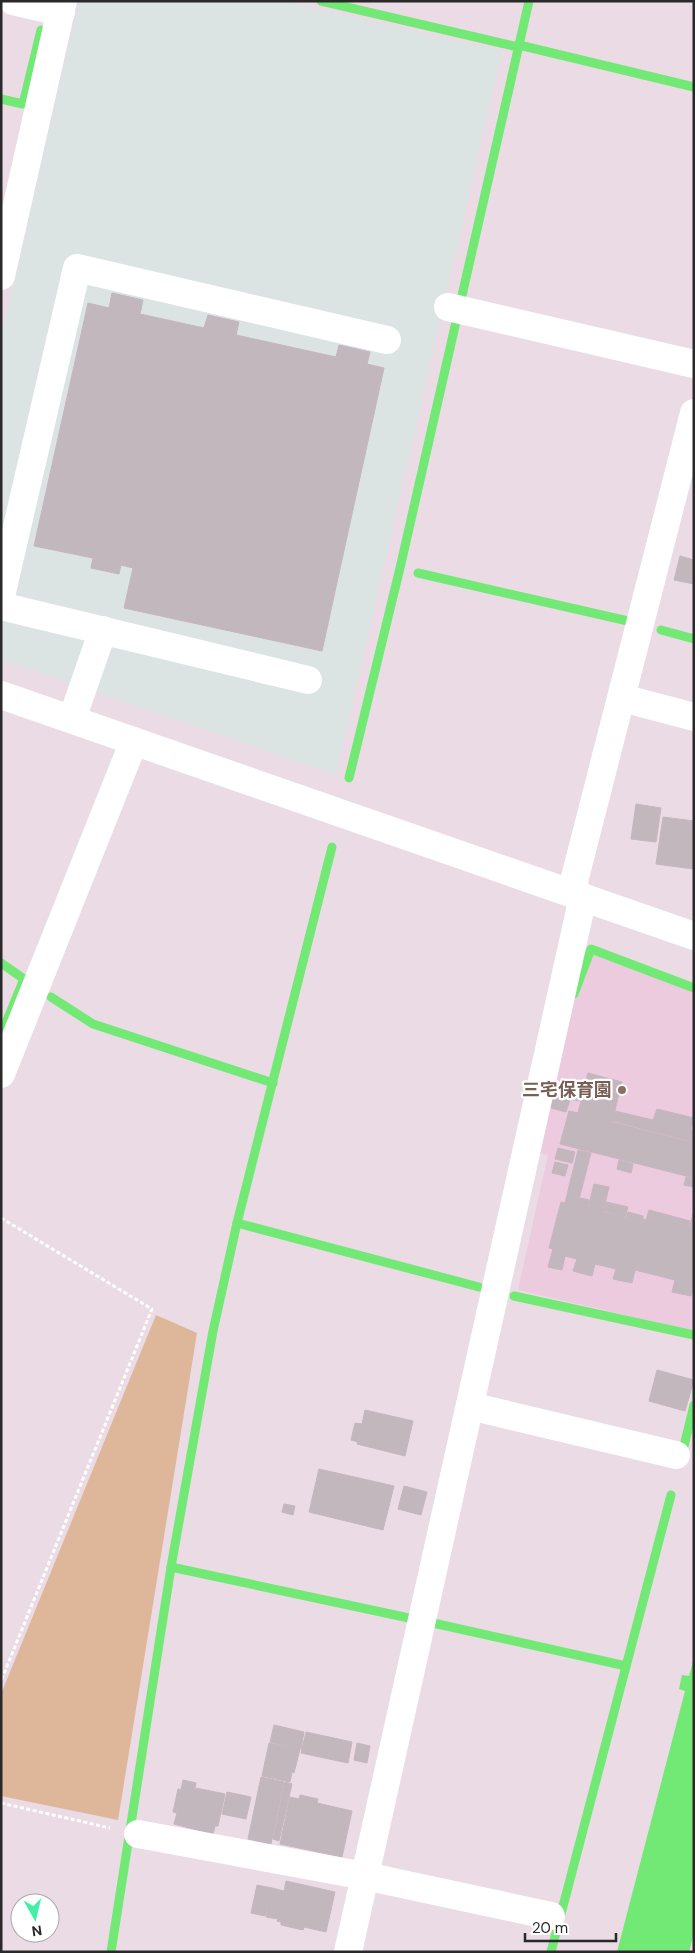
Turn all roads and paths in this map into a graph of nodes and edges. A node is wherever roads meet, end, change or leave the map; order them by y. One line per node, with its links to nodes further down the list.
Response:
1 (13, 1): 2 (street)
2 (62, 7): 3 (street)
3 (9, 208): 4 (street)
4 (1, 276)
5 (459, 310): 7 (street)
6 (388, 340): 9 (street)
7 (694, 364)
8 (694, 413): 14 (street)
9 (1, 596)
10 (1, 606): 11 (street)
11 (103, 630): 12 (street); 16 (street)
12 (308, 680)
13 (1, 695): 16 (street)
14 (622, 698): 15 (street); 18 (street)
15 (694, 717)
16 (72, 720): 17 (street)
17 (134, 741): 18 (street); 20 (street)
18 (577, 895): 19 (street); 22 (street)
19 (694, 936)
20 (1, 1074)
21 (1, 1218): 24 (path)
22 (470, 1406): 23 (street); 27 (street)
23 (676, 1455)
24 (1, 1681)
25 (1, 1803): 26 (path)
26 (127, 1832): 27 (street)
27 (365, 1876): 28 (street); 29 (street)
28 (550, 1916)
29 (348, 1952)

